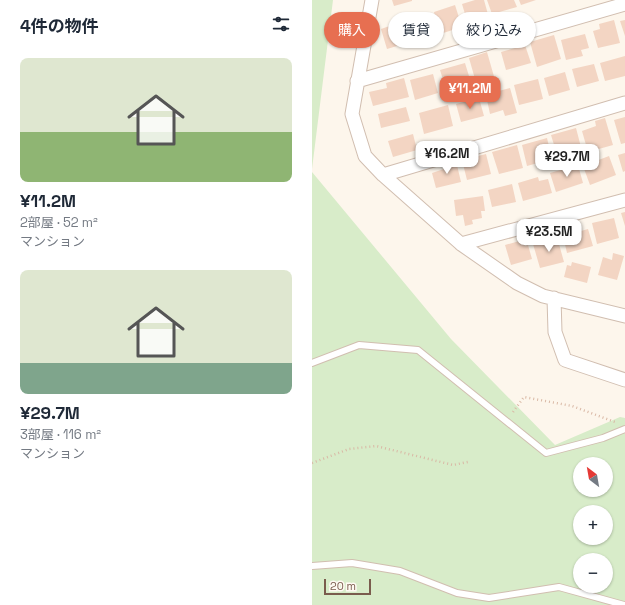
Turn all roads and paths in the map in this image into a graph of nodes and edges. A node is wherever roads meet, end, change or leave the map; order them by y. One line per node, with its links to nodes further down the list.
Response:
1 (372, 0): 3 (street)
2 (621, 3): 3 (street)
3 (357, 81): 5 (street)
4 (625, 104): 5 (street)
5 (383, 175): 7 (street)
6 (625, 200): 7 (street)
7 (461, 244): 8 (street)
8 (554, 298): 9 (street); 11 (street)
9 (625, 316)
10 (312, 363): 12 (lane)
11 (625, 380)
12 (507, 421): 13 (path); 14 (lane)
13 (618, 423)
14 (625, 429)
15 (468, 462): 16 (path)
16 (312, 463)
17 (312, 566): 18 (lane)
18 (624, 605)

